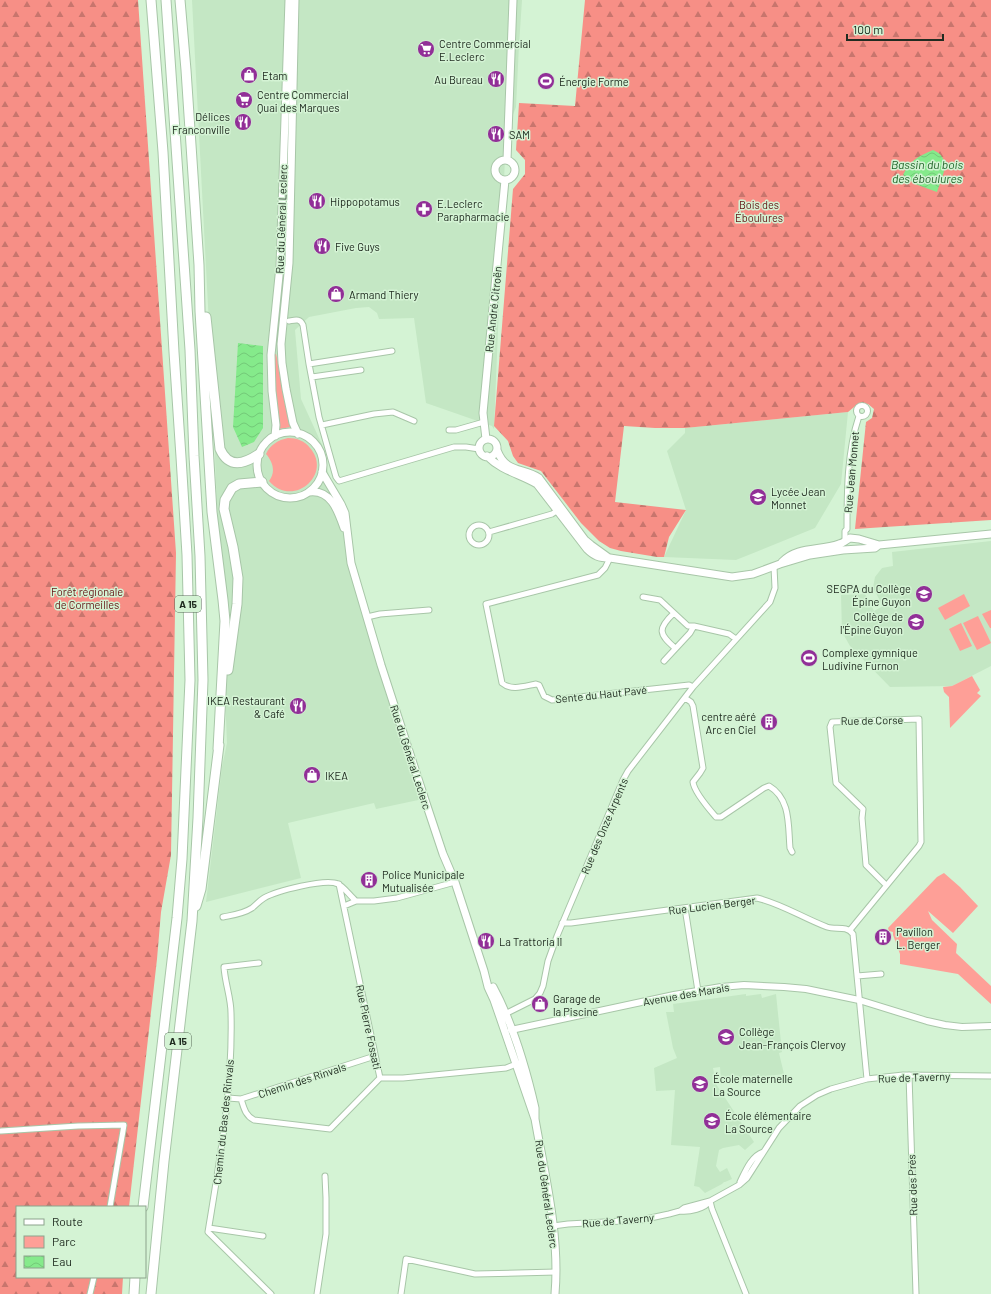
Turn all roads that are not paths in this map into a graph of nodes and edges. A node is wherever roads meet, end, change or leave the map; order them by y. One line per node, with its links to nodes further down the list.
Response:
1 (151, 0): 90 (highway, A 15)
2 (166, 0): 64 (highway, A 15)
3 (180, 0): 8 (highway)
4 (185, 0): 8 (highway)
5 (289, 0): 23 (main road, Rue du Général Leclerc)
6 (295, 0): 22 (main road, Rue du Général Leclerc)
7 (513, 0): 9 (main road)
8 (186, 70): 11 (highway)
9 (507, 160): 10 (main road); 10 (main road)
10 (505, 180): 19 (main road, Rue André Citroën)
11 (199, 265): 27 (highway); 55 (highway)
12 (289, 321): 14 (street)
13 (392, 351): 14 (street)
14 (309, 364): 16 (street)
15 (361, 370): 16 (street)
16 (312, 377): 20 (street)
17 (859, 416): 34 (street, Rue Jean Monnet)
18 (414, 421): 20 (street)
19 (484, 422): 21 (street); 24 (main road, Rue André Citroën)
20 (322, 425): 25 (street)
21 (449, 430)
22 (298, 434): 23 (main road); 29 (main road)
23 (275, 436): 27 (main road)
24 (486, 439): 25 (main road); 26 (main road)
25 (479, 449): 28 (main road)
26 (496, 450): 28 (main road); 30 (main road)
27 (259, 454): 31 (main road)
28 (486, 456): 30 (main road)
29 (322, 472): 32 (main road); 38 (main road, Rue du Général Leclerc)
30 (529, 477): 33 (main road)
31 (262, 482): 32 (main road); 55 (highway)
32 (309, 492): 38 (main road, Rue du Général Leclerc)
33 (559, 509): 35 (street); 43 (main road)
34 (847, 529): 37 (street, Rue Jean Monnet); 39 (street, Rue Jean Monnet)
35 (489, 532): 35 (street)
36 (991, 534): 40 (main road)
37 (856, 538): 39 (main road); 40 (main road); 42 (main road)
38 (348, 540): 48 (main road, Rue du Général Leclerc)
39 (845, 542): 41 (main road); 44 (main road)
40 (879, 545): 42 (main road)
41 (850, 550): 42 (main road); 44 (main road)
42 (858, 550)
43 (610, 558): 44 (main road); 53 (street, Sente du Haut Pavé)
44 (777, 565): 50 (street, Rue des Onze Arpents)
45 (643, 597): 47 (street)
46 (429, 610): 48 (street)
47 (674, 613): 49 (street); 51 (street)
48 (370, 616): 57 (main road, Rue du Général Leclerc)
49 (694, 626): 50 (street); 51 (street)
50 (736, 639): 53 (street, Rue des Onze Arpents)
51 (675, 648): 52 (street)
52 (664, 661)
53 (693, 687): 54 (street, Rue des Onze Arpents)
54 (685, 698): 56 (street); 65 (street, Rue des Onze Arpents)
55 (218, 749): 64 (highway)
56 (792, 852)
57 (455, 882): 60 (street); 68 (main road, Rue du Général Leclerc)
58 (339, 884): 60 (street); 61 (street, Rue Pierre Fossati); 63 (street)
59 (886, 885): 59 (street, Rue de Corse); 66 (street, Rue de Corse)
60 (356, 901): 61 (street)
61 (344, 906): 78 (street, Rue Pierre Fossati)
62 (685, 908): 65 (street, Rue Lucien Berger); 66 (street, Rue Lucien Berger); 71 (street)
63 (223, 917)
64 (192, 921): 99 (highway, A 15)
65 (562, 923): 74 (street, Rue des Onze Arpents)
66 (850, 930): 70 (street)
67 (259, 963): 84 (street, Chemin du Bas des Rinvals)
68 (484, 971): 72 (main road, Rue du Général Leclerc); 74 (main road, Rue du Général Leclerc)
69 (881, 974): 70 (street)
70 (858, 976): 73 (street)
71 (698, 991): 73 (street, Avenue des Marais); 76 (street, Avenue des Marais)
72 (494, 1000): 74 (street, Rue du Général Leclerc); 77 (main road, Rue du Général Leclerc)
73 (859, 1000): 75 (street, Avenue des Marais); 83 (street)
74 (504, 1015): 76 (main road, Rue du Général Leclerc)
75 (991, 1026)
76 (511, 1030): 77 (street); 79 (main road, Rue du Général Leclerc)
77 (507, 1041): 79 (main road, Rue du Général Leclerc)
78 (375, 1056): 82 (street, Rue Pierre Fossati); 85 (street, Chemin des Rinvals)
79 (519, 1063): 82 (street, Rue Pierre Fossati); 91 (main road, Rue du Général Leclerc)
80 (909, 1075): 81 (street, Rue de Taverny); 83 (street, Rue de Taverny); 105 (street, Rue des Prés)
81 (991, 1076)
82 (380, 1078): 85 (street)
83 (867, 1079): 88 (street, Rue de Taverny)
84 (228, 1098): 85 (street, Chemin des Rinvals); 92 (street, Chemin du Bas des Rinvals)
85 (241, 1099)
86 (1, 1131): 89 (street)
87 (325, 1176): 101 (street)
88 (710, 1201): 91 (street, Rue de Taverny); 104 (street)
89 (110, 1206)
90 (143, 1206)
91 (553, 1226): 94 (main road, Rue du Général Leclerc)
92 (209, 1228): 93 (street); 100 (street)
93 (263, 1236)
94 (556, 1272): 102 (street); 103 (main road, Rue du Général Leclerc)
95 (94, 1278): 97 (street)
96 (135, 1278): 98 (highway)
97 (90, 1294)
98 (134, 1294)
99 (151, 1294)
100 (271, 1294)
101 (317, 1294)
102 (402, 1294)
103 (555, 1294)
104 (746, 1294)
105 (916, 1294)

